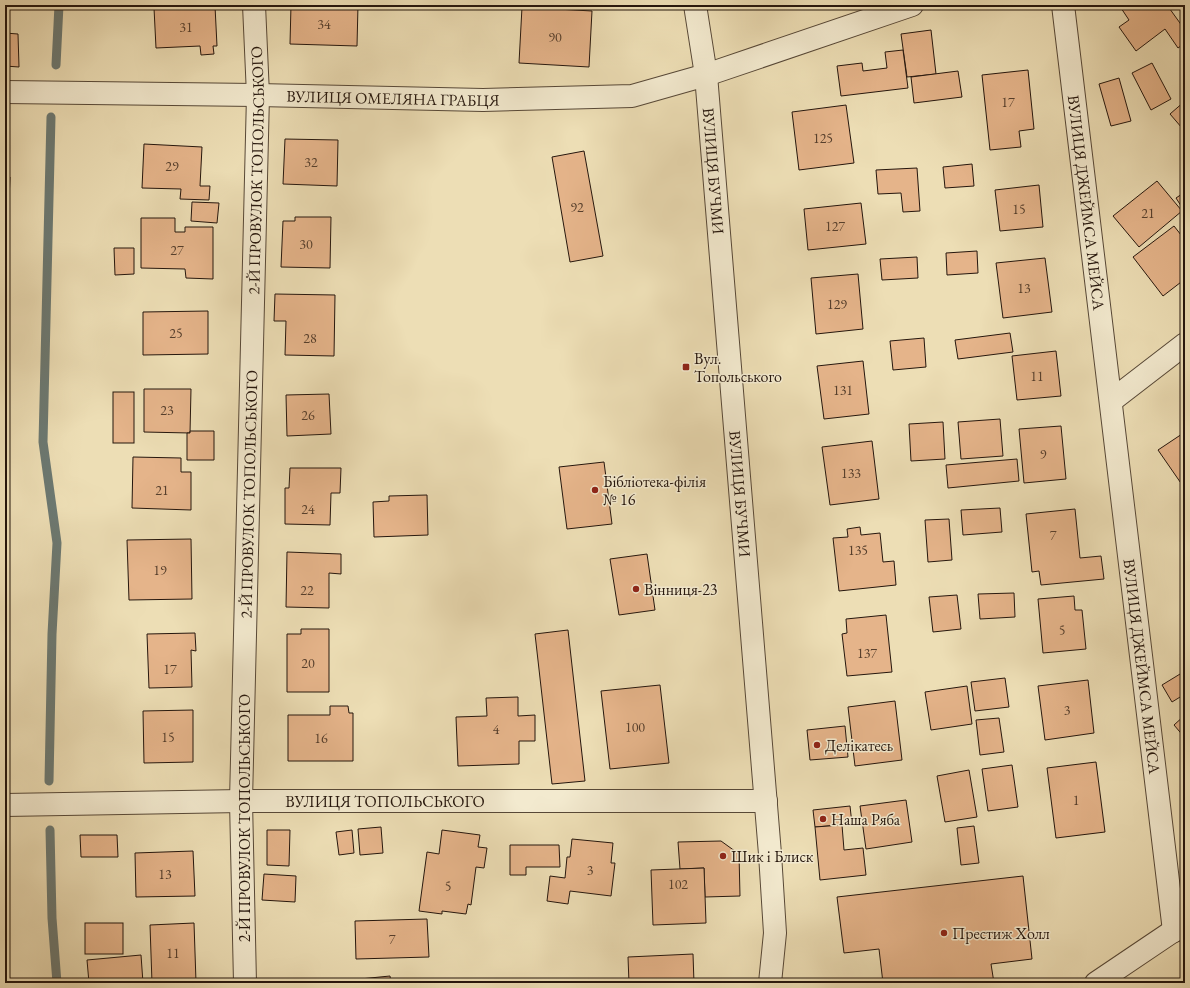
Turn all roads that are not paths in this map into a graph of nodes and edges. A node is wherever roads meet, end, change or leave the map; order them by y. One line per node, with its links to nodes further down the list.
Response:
1 (254, 5): 7 (street, 2-Й ПРОВУЛОК ТОПОЛЬСЬКОГО)
2 (695, 5): 5 (street, ВУЛИЦЯ БУЧМИ)
3 (912, 5): 5 (street, ВУЛИЦЯ ОМЕЛЯНА ГРАБЦЯ)
4 (1063, 5): 9 (street, ВУЛИЦЯ ДЖЕЙМСА МЕЙСА)
5 (706, 75): 7 (street, ВУЛИЦЯ ОМЕЛЯНА ГРАБЦЯ); 11 (street, ВУЛИЦЯ БУЧМИ)
6 (5, 92): 7 (street, ВУЛИЦЯ ОМЕЛЯНА ГРАБЦЯ)
7 (258, 95): 10 (street, 2-Й ПРОВУЛОК ТОПОЛЬСЬКОГО)
8 (1185, 344): 9 (street)
9 (1111, 401): 13 (street, ВУЛИЦЯ ДЖЕЙМСА МЕЙСА)
10 (241, 800): 11 (street, ВУЛИЦЯ ТОПОЛЬСЬКОГО); 12 (street, ВУЛИЦЯ ТОПОЛЬСЬКОГО); 14 (street, 2-Й ПРОВУЛОК ТОПОЛЬСЬКОГО)
11 (766, 801): 15 (street, ВУЛИЦЯ БУЧМИ)
12 (5, 805)
13 (1179, 927): 16 (street)
14 (245, 983)
15 (770, 983)
16 (1096, 983)

